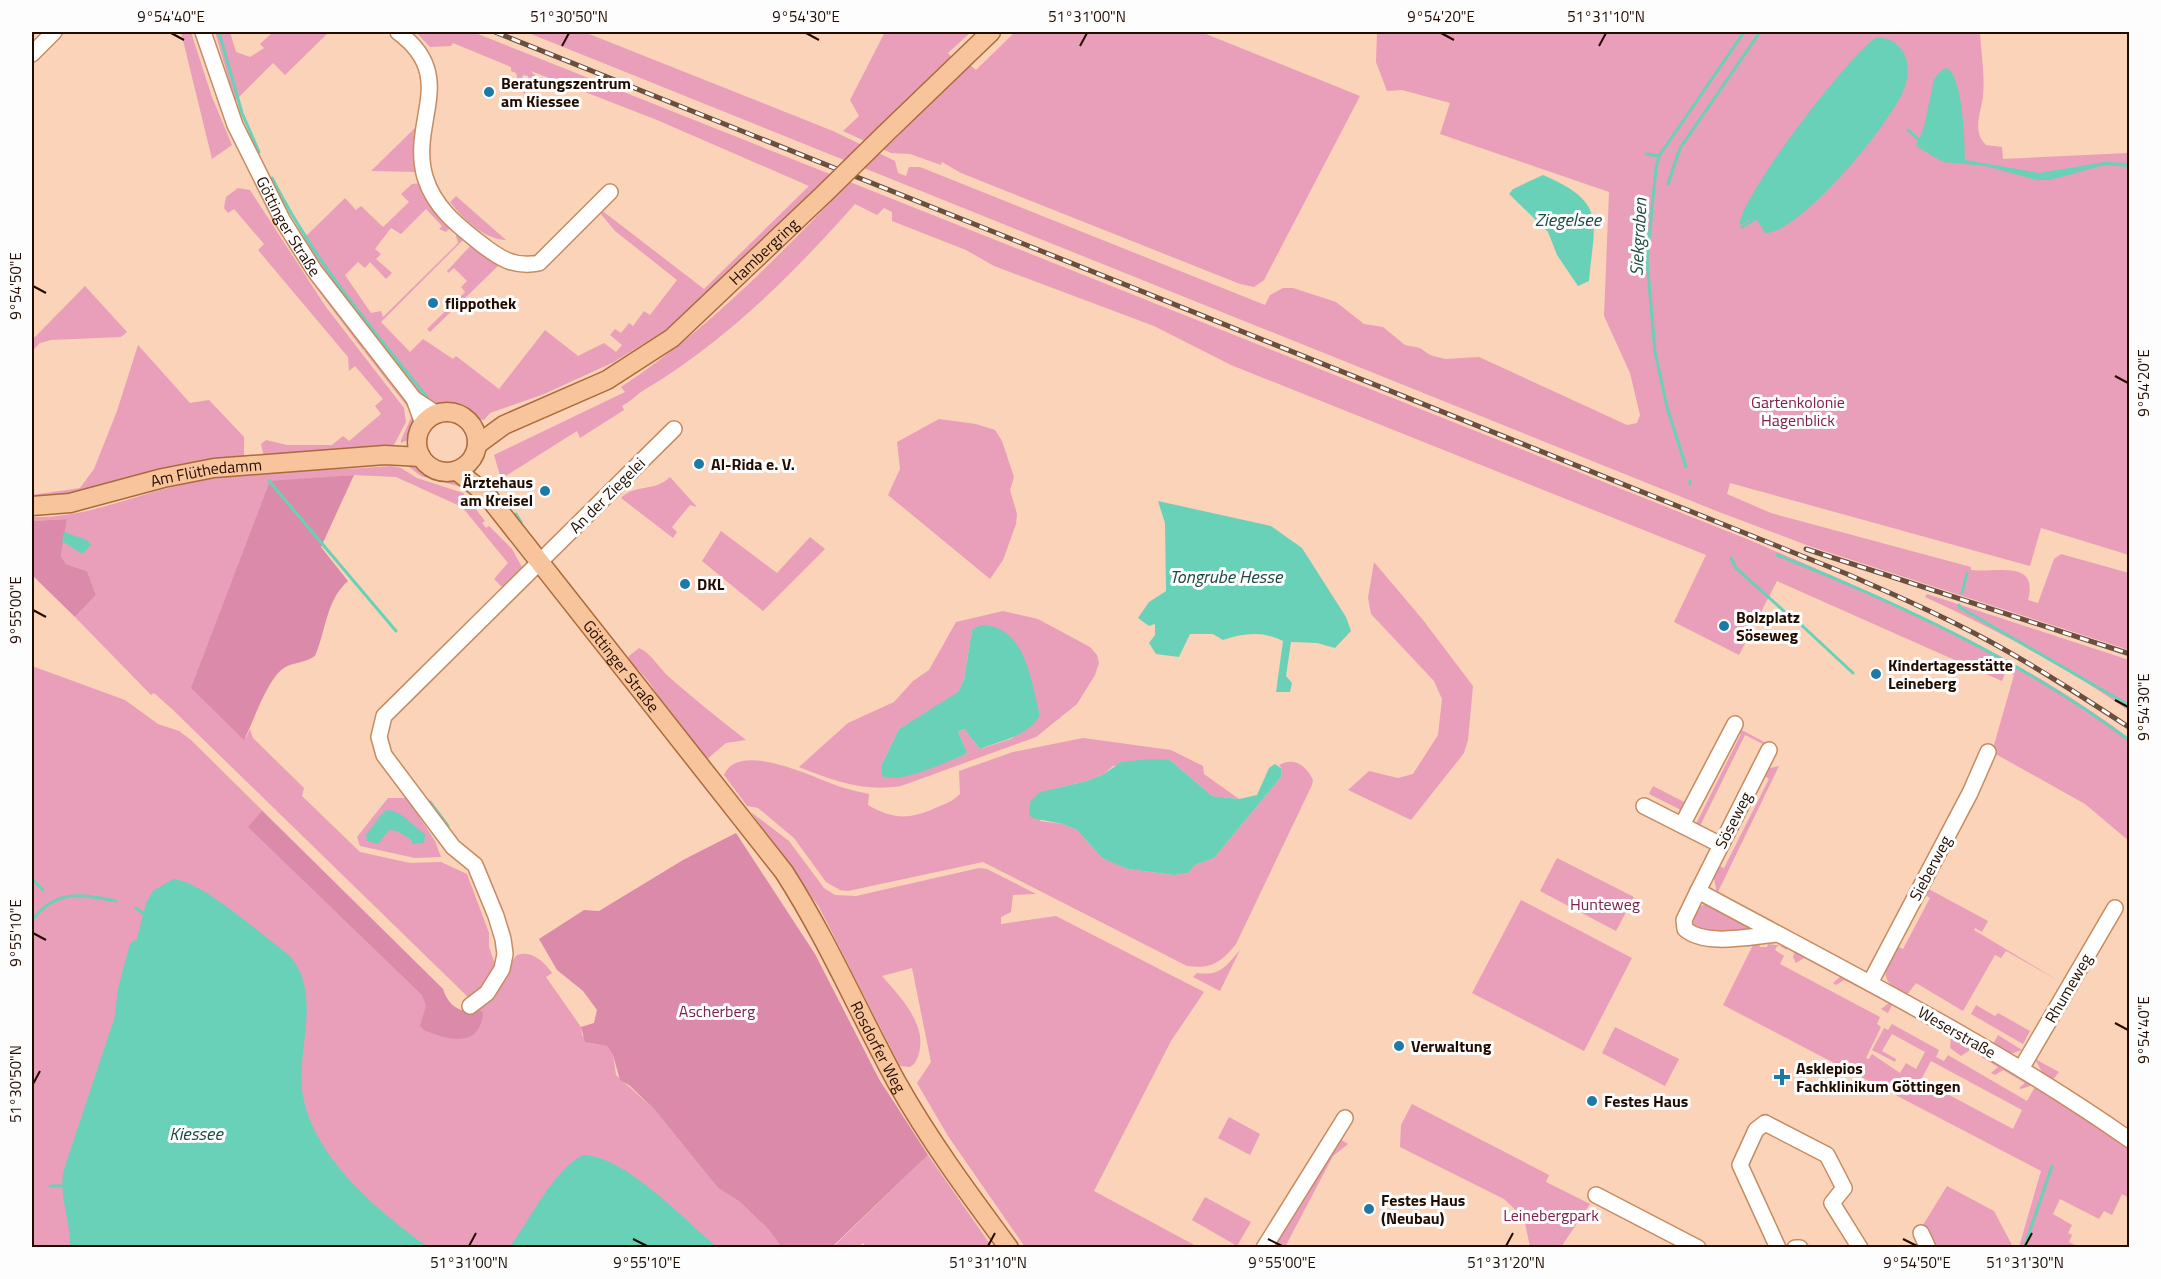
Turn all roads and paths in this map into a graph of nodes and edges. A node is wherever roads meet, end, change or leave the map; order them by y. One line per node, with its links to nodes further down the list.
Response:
1 (54, 32): 5 (street)
2 (203, 32): 8 (street, Göttinger Straße)
3 (398, 32): 6 (street)
4 (991, 32): 9 (main road, Hambergring, bridge)
5 (32, 54)
6 (610, 192)
7 (674, 429): 11 (street, An der Ziegelei)
8 (425, 434): 9 (main road, Göttinger Straße); 9 (main road, Göttinger Straße); 10 (main road, Am Flüthedamm)
9 (470, 450): 11 (main road, Göttinger Straße)
10 (32, 506)
11 (539, 560): 17 (main road, Göttinger Straße); 23 (street)
12 (1735, 724): 16 (street)
13 (1769, 750): 18 (street, Söseweg)
14 (1988, 752): 22 (street, Sieberweg)
15 (1644, 806): 16 (street)
16 (1682, 825): 18 (street)
17 (759, 838): 30 (main road, Rosdorfer Weg)
18 (1721, 845): 19 (street, Söseweg)
19 (1698, 891): 21 (street, Weserstraße); 21 (street)
20 (2115, 908): 24 (street, Rhumeweg)
21 (1778, 934): 22 (street, Weserstraße)
22 (1870, 983): 24 (street, Weserstraße)
23 (470, 1006)
24 (2021, 1069): 26 (street, Weserstraße)
25 (1345, 1118): 31 (street)
26 (2130, 1140)
27 (1596, 1195): 29 (street)
28 (1921, 1233): 37 (street)
29 (1678, 1243): 32 (street)
30 (1009, 1248)
31 (1264, 1248)
32 (1698, 1248)
33 (1778, 1248): 36 (street)
34 (1795, 1248): 35 (street)
35 (1800, 1248)
36 (1860, 1248)
37 (1928, 1248)

